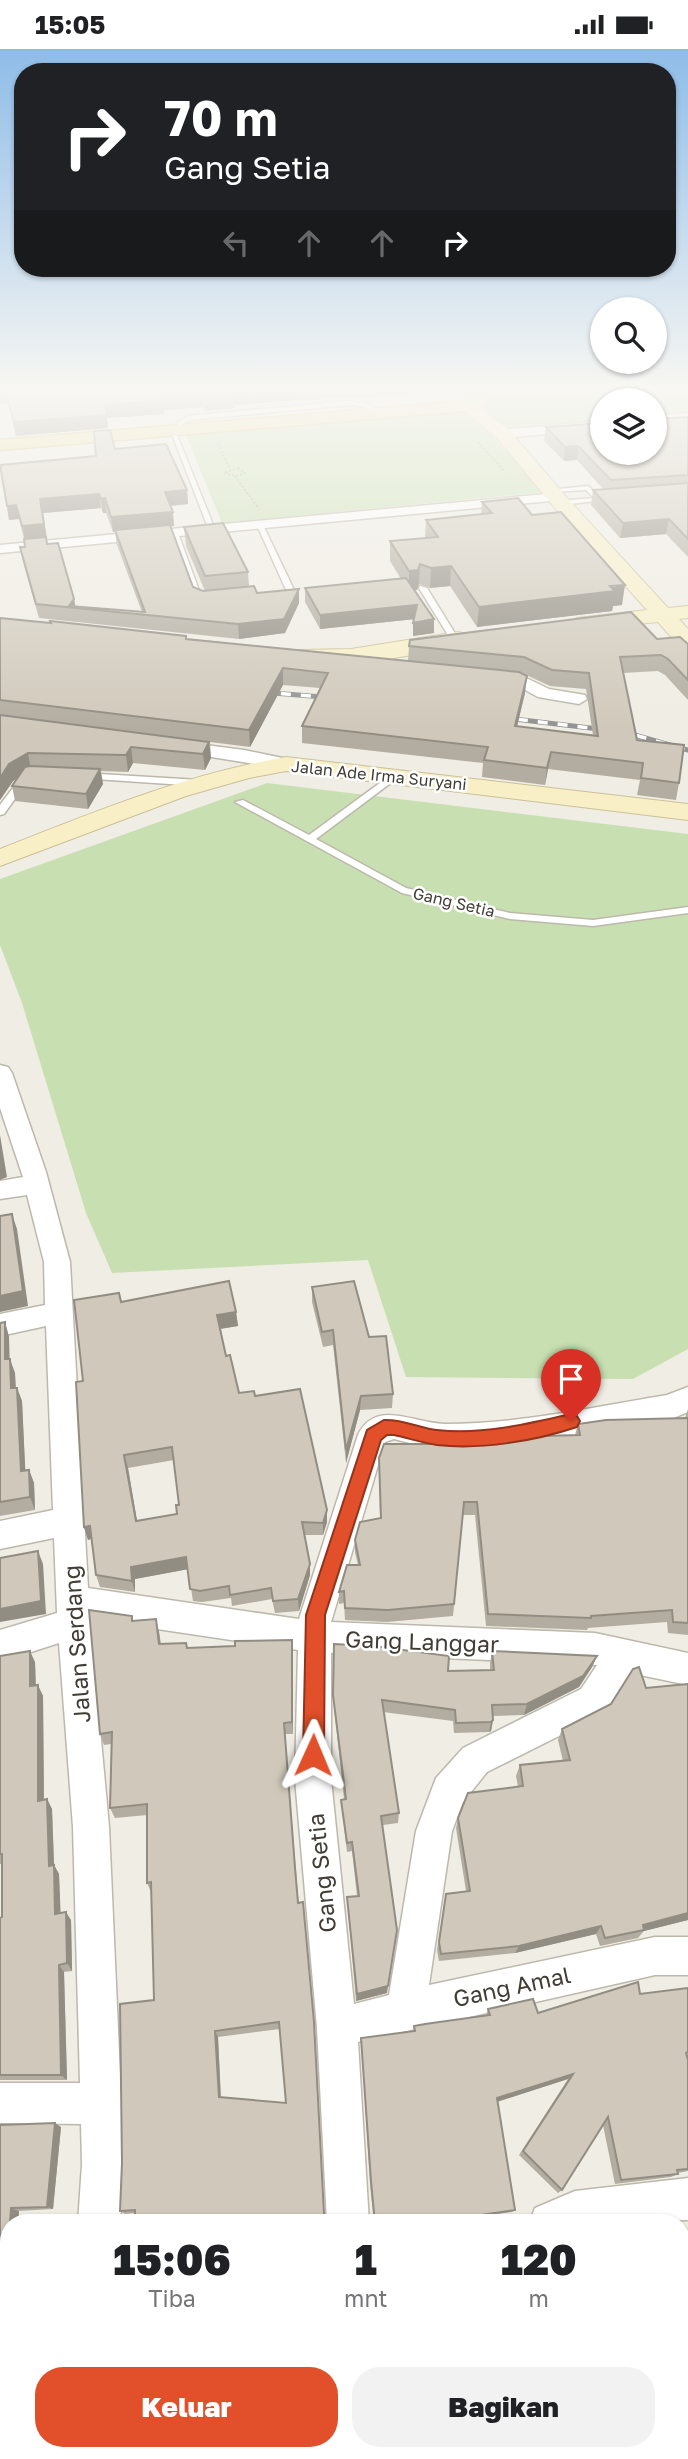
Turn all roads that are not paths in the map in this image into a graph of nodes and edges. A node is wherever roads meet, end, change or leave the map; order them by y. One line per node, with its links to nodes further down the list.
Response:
1 (204, 503): 5 (lane)
2 (487, 503): 4 (street)
3 (562, 503): 14 (main road)
4 (259, 525): 5 (street); 10 (lane)
5 (213, 530): 6 (street)
6 (174, 533): 7 (street); 12 (lane)
7 (0, 549)
8 (423, 588): 17 (lane)
9 (304, 591): 10 (lane)
10 (291, 592): 11 (lane)
11 (278, 594)
12 (213, 600)
13 (688, 612): 14 (main road)
14 (662, 615): 15 (main road); 18 (main road)
15 (568, 625)
16 (479, 636): 17 (main road)
17 (454, 640): 20 (main road)
18 (688, 642)
19 (290, 653): 20 (main road)
20 (332, 658): 21 (street)
21 (385, 668)
22 (471, 676): 23 (street)
23 (579, 699)
24 (162, 745): 25 (street)
25 (286, 764): 28 (main road, Jalan Ade Irma Suryani); 29 (main road, Jalan Ade Irma Suryani)
26 (32, 775): 31 (lane)
27 (68, 775): 29 (lane)
28 (395, 776): 32 (main road, Jalan Ade Irma Suryani); 33 (lane)
29 (201, 783): 34 (main road, Jalan Ade Irma Suryani)
30 (240, 803): 33 (lane, Gang Setia)
31 (0, 812)
32 (688, 812)
33 (309, 840): 35 (lane, Gang Setia)
34 (0, 858)
35 (688, 910)
36 (0, 1073): 37 (street, Jalan Serdang)
37 (37, 1184): 38 (street); 39 (street, Jalan Serdang)
38 (0, 1190)
39 (60, 1313): 40 (street); 42 (street, Jalan Serdang)
40 (0, 1325)
41 (688, 1399): 45 (street, Gang Setia)
42 (69, 1521): 43 (street); 44 (street, Jalan Serdang)
43 (0, 1535)
44 (73, 1612): 45 (street, Gang Langgar); 46 (street); 53 (street, Jalan Serdang)
45 (316, 1637): 47 (street, Gang Langgar); 51 (street, Gang Setia)
46 (0, 1646)
47 (631, 1657): 48 (street, Gang Langgar); 50 (street)
48 (688, 1669)
49 (688, 1956): 50 (street, Gang Amal)
50 (406, 2010): 51 (street, Gang Amal)
51 (337, 2028): 56 (street, Gang Setia)
52 (0, 2103): 53 (street)
53 (101, 2104): 55 (street, Jalan Serdang)
54 (688, 2199): 57 (street)
55 (100, 2214)
56 (347, 2214)
57 (570, 2214)

